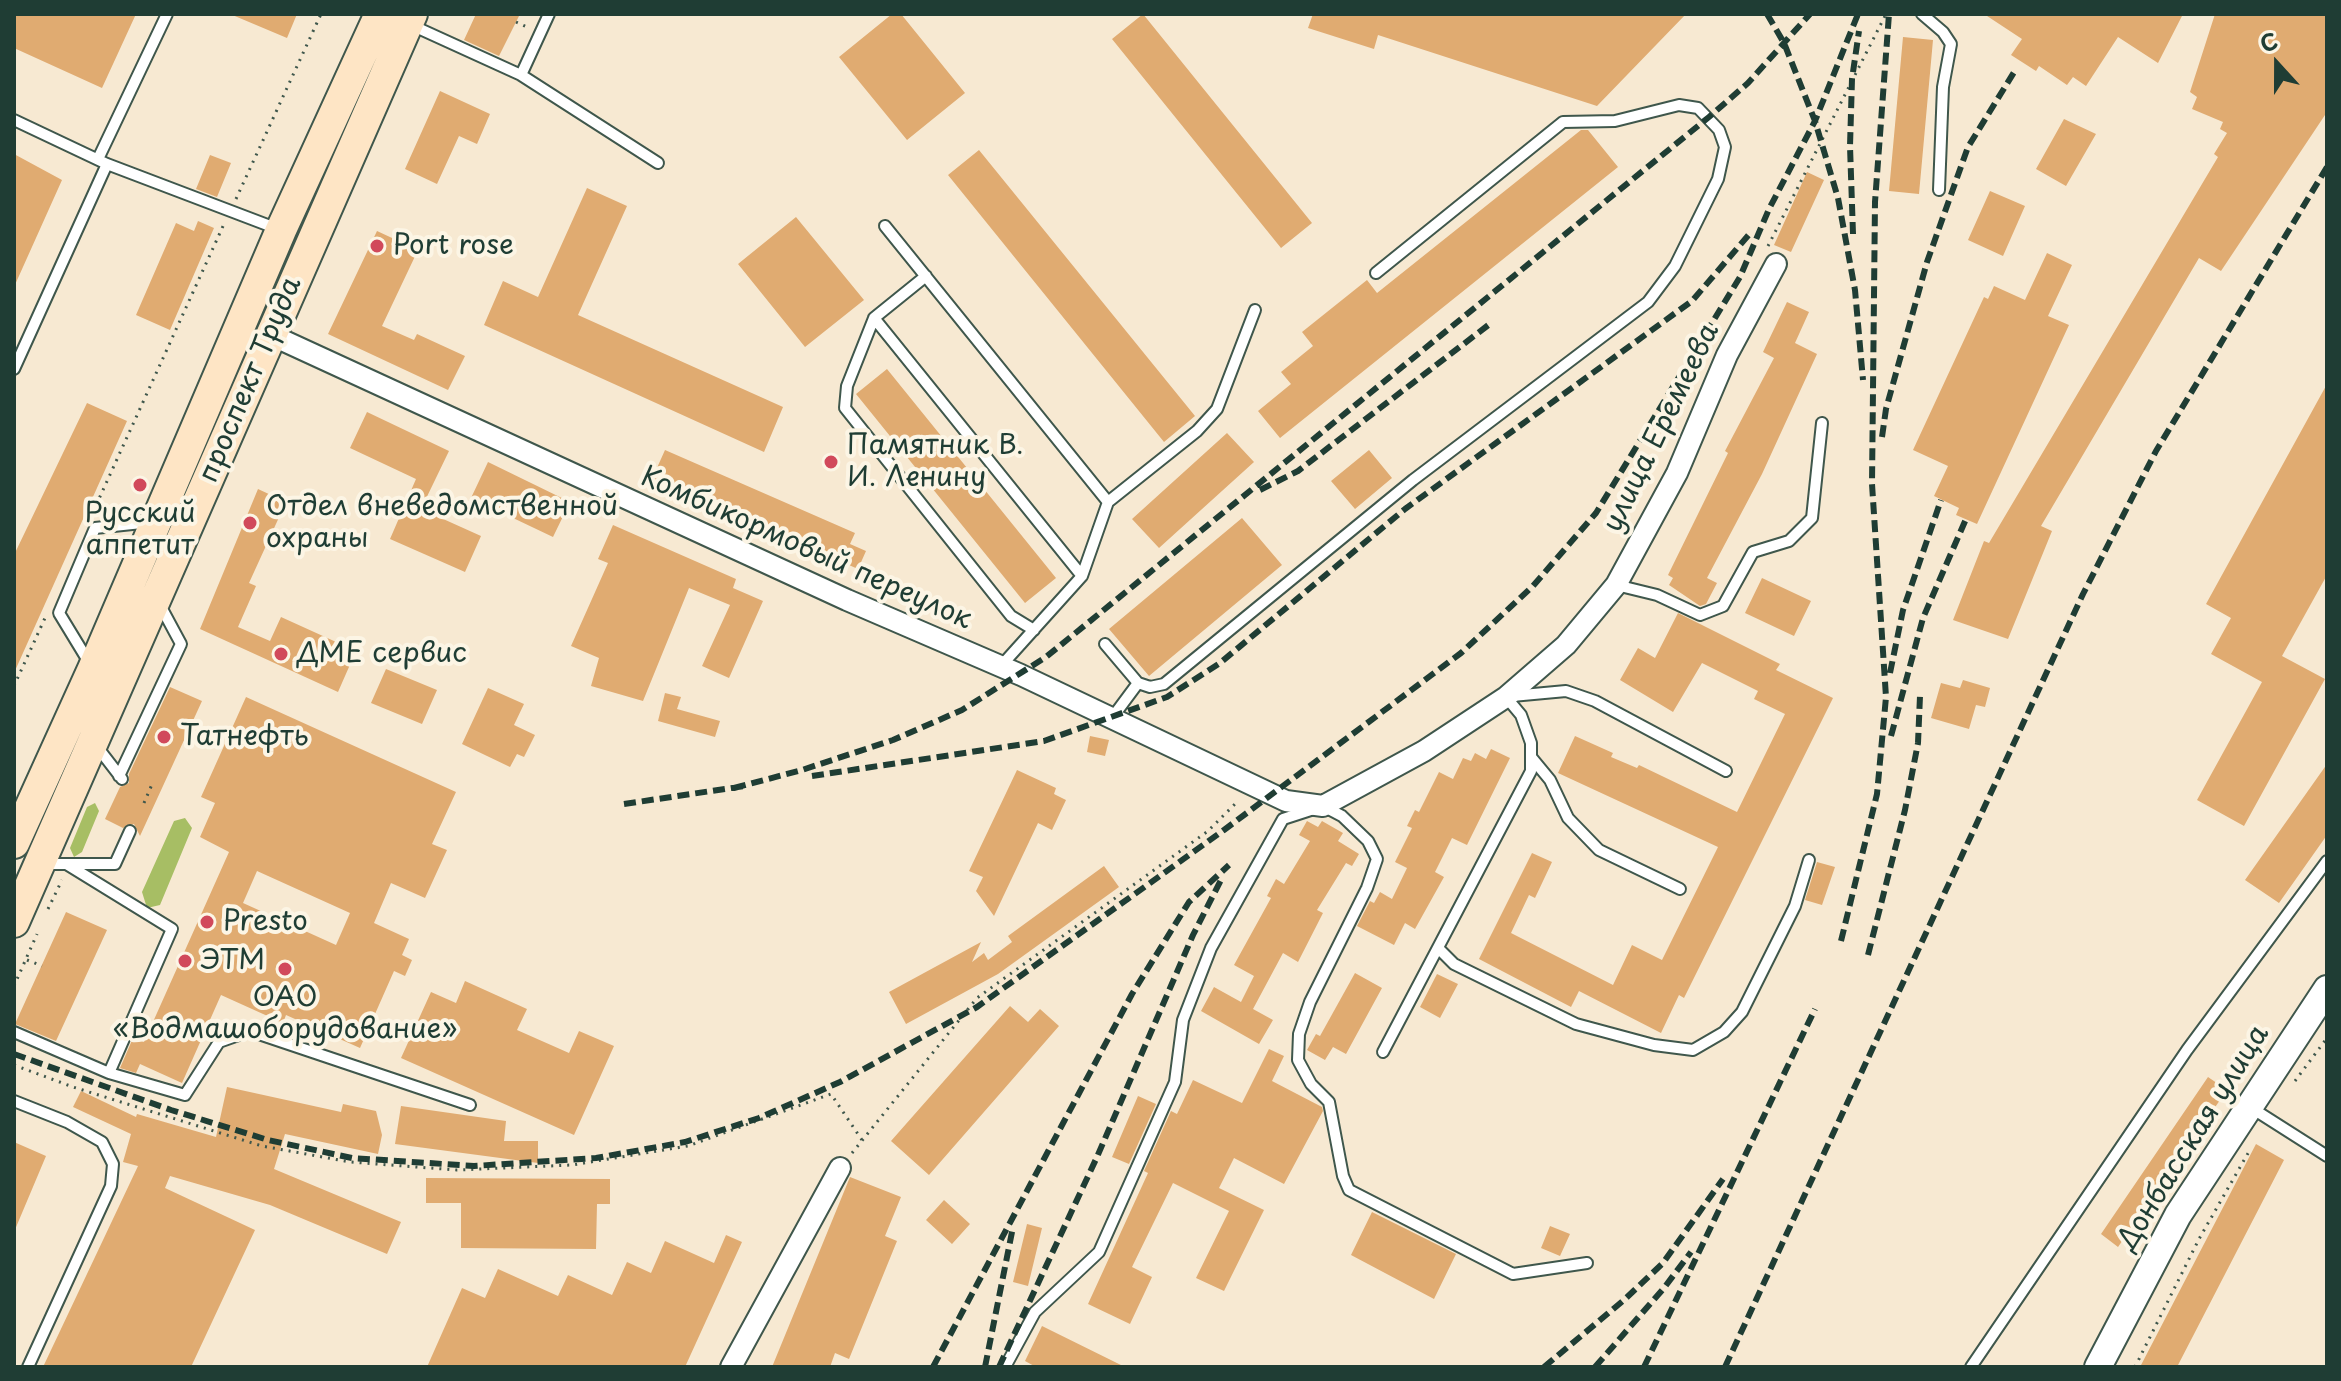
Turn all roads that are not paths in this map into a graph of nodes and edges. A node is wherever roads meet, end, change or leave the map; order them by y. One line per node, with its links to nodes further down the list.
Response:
1 (167, 14): 7 (lane)
2 (549, 14): 5 (lane)
3 (1922, 14): 9 (lane)
4 (400, 17): 5 (lane); 11 (main road, проспект Труда); 17 (main road, проспект Труда)
5 (521, 75): 8 (lane)
6 (14, 120): 7 (lane)
7 (102, 161): 11 (lane); 18 (lane)
8 (658, 163)
9 (1939, 190)
10 (885, 226): 14 (lane)
11 (281, 230): 17 (main road, проспект Труда)
12 (1776, 264): 23 (street, улица Еремеева)
13 (1376, 273): 29 (lane)
14 (926, 276): 16 (lane); 20 (lane)
15 (1255, 310): 20 (lane)
16 (874, 318): 22 (lane); 25 (lane)
17 (256, 328): 21 (main road, проспект Труда); 24 (main road, проспект Труда); 27 (street, Комбикормовый переулок)
18 (14, 369)
19 (1822, 423): 23 (lane)
20 (1108, 502): 22 (lane)
21 (157, 521): 28 (main road, проспект Труда); 28 (lane)
22 (1082, 576): 25 (lane)
23 (1616, 585): 30 (street, улица Еремеева)
24 (157, 600): 32 (main road, проспект Труда); 32 (lane)
25 (1034, 630): 27 (lane)
26 (1105, 644): 29 (lane)
27 (1001, 666): 31 (street, Комбикормовый переулок)
28 (93, 669): 37 (main road, проспект Труда)
29 (1138, 683): 31 (lane)
30 (1506, 697): 33 (lane); 34 (lane); 35 (street, улица Еремеева)
31 (1112, 718): 35 (street, Комбикормовый переулок)
32 (94, 742): 40 (main road, проспект Труда)
33 (1531, 757): 41 (lane); 43 (lane)
34 (1726, 771)
35 (1323, 806): 53 (lane); 56 (lane)
36 (130, 831): 40 (lane)
37 (14, 843)
38 (1809, 860): 43 (lane)
39 (2327, 861): 57 (lane)
40 (54, 864): 42 (main road, проспект Труда); 47 (lane)
41 (1680, 889)
42 (14, 922)
43 (1438, 948): 46 (lane)
44 (2326, 994): 50 (street, Донбасская улица)
45 (14, 1032): 47 (lane)
46 (1383, 1052)
47 (109, 1073): 49 (lane)
48 (14, 1101): 54 (lane)
49 (470, 1105)
50 (2258, 1112): 51 (lane); 58 (street, Донбасская улица)
51 (2327, 1156)
52 (840, 1168): 55 (street)
53 (1587, 1263)
54 (28, 1367)
55 (731, 1367)
56 (1005, 1367)
57 (1971, 1367)
58 (2098, 1367)

